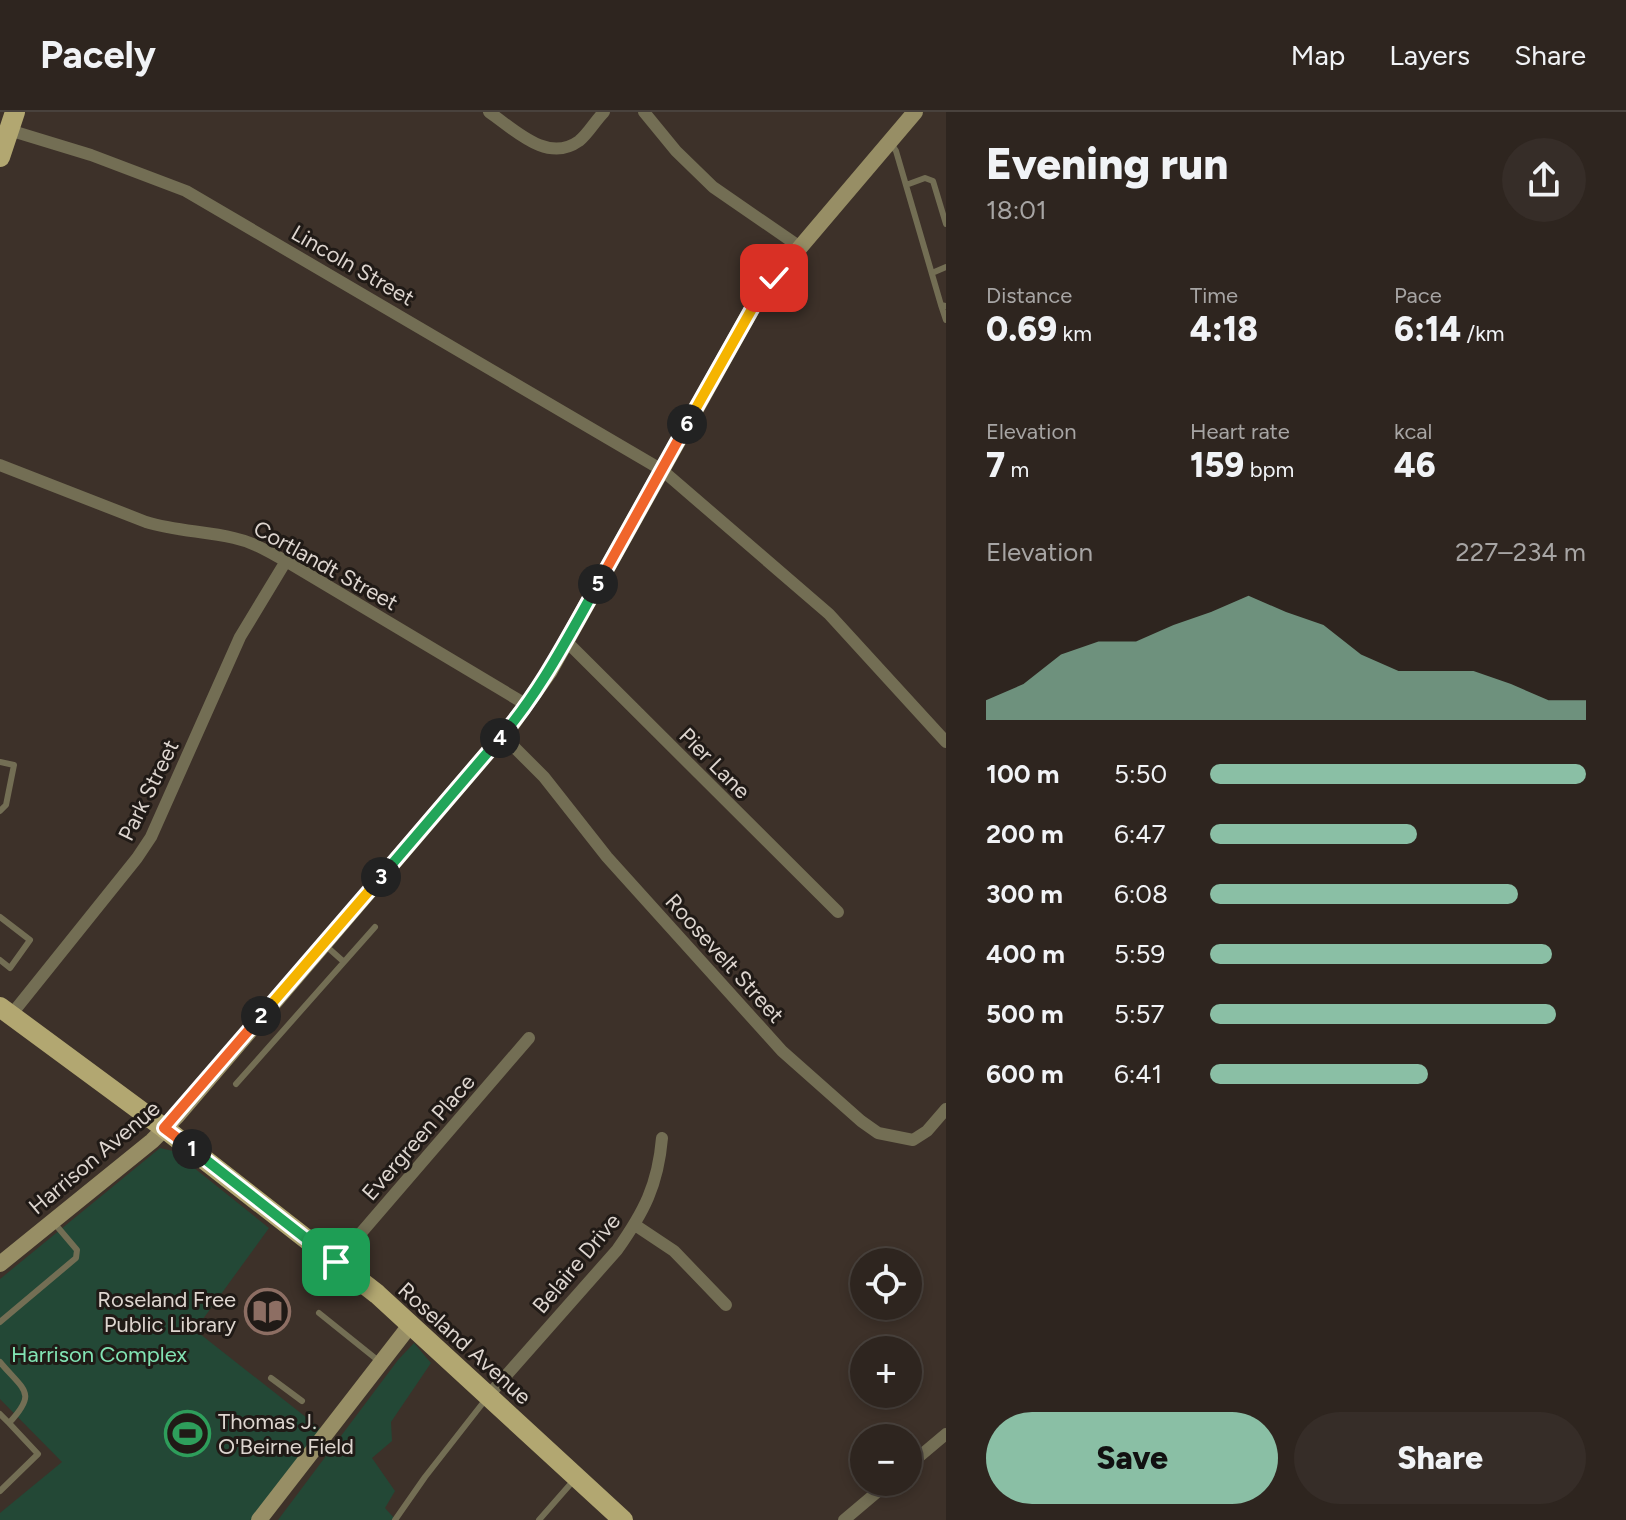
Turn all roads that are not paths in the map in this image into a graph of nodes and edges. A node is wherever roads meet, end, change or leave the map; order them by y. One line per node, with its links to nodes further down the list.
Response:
1 (489, 112): 2 (street)
2 (604, 112)
3 (644, 112): 10 (street)
4 (915, 112): 6 (street, Harrison Avenue)
5 (8, 124): 7 (main road); 16 (street, Lincoln Street)
6 (889, 142): 8 (lane); 10 (street, Harrison Avenue)
7 (0, 157)
8 (906, 185): 9 (lane); 12 (lane)
9 (946, 224)
10 (800, 247): 16 (street, Harrison Avenue)
11 (946, 267): 12 (lane)
12 (932, 273): 13 (lane)
13 (944, 305): 14 (lane)
14 (946, 320)
15 (0, 465): 17 (street, Cortlandt Street)
16 (662, 470): 18 (street, Harrison Avenue); 21 (street)
17 (286, 561): 19 (street, Cortlandt Street); 30 (street, Park Street)
18 (566, 641): 19 (street, Harrison Avenue); 24 (street, Pier Lane)
19 (527, 705): 20 (street, Harrison Avenue)
20 (500, 739): 27 (street, Harrison Avenue); 33 (street, Roosevelt Street)
21 (946, 742)
22 (0, 762): 23 (lane)
23 (0, 811)
24 (838, 912)
25 (0, 917): 28 (lane)
26 (375, 927): 29 (lane)
27 (323, 944): 29 (lane); 34 (street, Harrison Avenue)
28 (0, 960)
29 (344, 962): 32 (lane)
30 (6, 1011): 34 (main road, Roseland Avenue)
31 (529, 1038): 38 (street, Evergreen Place)
32 (236, 1084)
33 (946, 1109)
34 (164, 1128): 36 (street, Harrison Avenue); 38 (main road, Roseland Avenue)
35 (662, 1138): 37 (street, Belaire Drive)
36 (53, 1221): 39 (street, Harrison Avenue); 42 (lane)
37 (635, 1225): 40 (street); 47 (street, Belaire Drive)
38 (336, 1262): 43 (main road, Roseland Avenue)
39 (0, 1264)
40 (726, 1305)
41 (319, 1313): 45 (lane)
42 (0, 1322)
43 (411, 1324): 45 (street); 47 (main road, Roseland Avenue)
44 (0, 1362): 50 (lane)
45 (380, 1362): 56 (street)
46 (271, 1378): 48 (lane)
47 (488, 1396): 53 (main road, Roseland Avenue); 57 (lane)
48 (302, 1401)
49 (0, 1414): 50 (lane)
50 (9, 1423): 54 (lane)
51 (946, 1434): 52 (street)
52 (922, 1454)
53 (577, 1477): 58 (lane); 59 (main road, Roseland Avenue)
54 (0, 1491)
55 (872, 1496): 60 (street)
56 (259, 1520)
57 (395, 1520)
58 (539, 1520)
59 (623, 1520)
60 (844, 1520)

